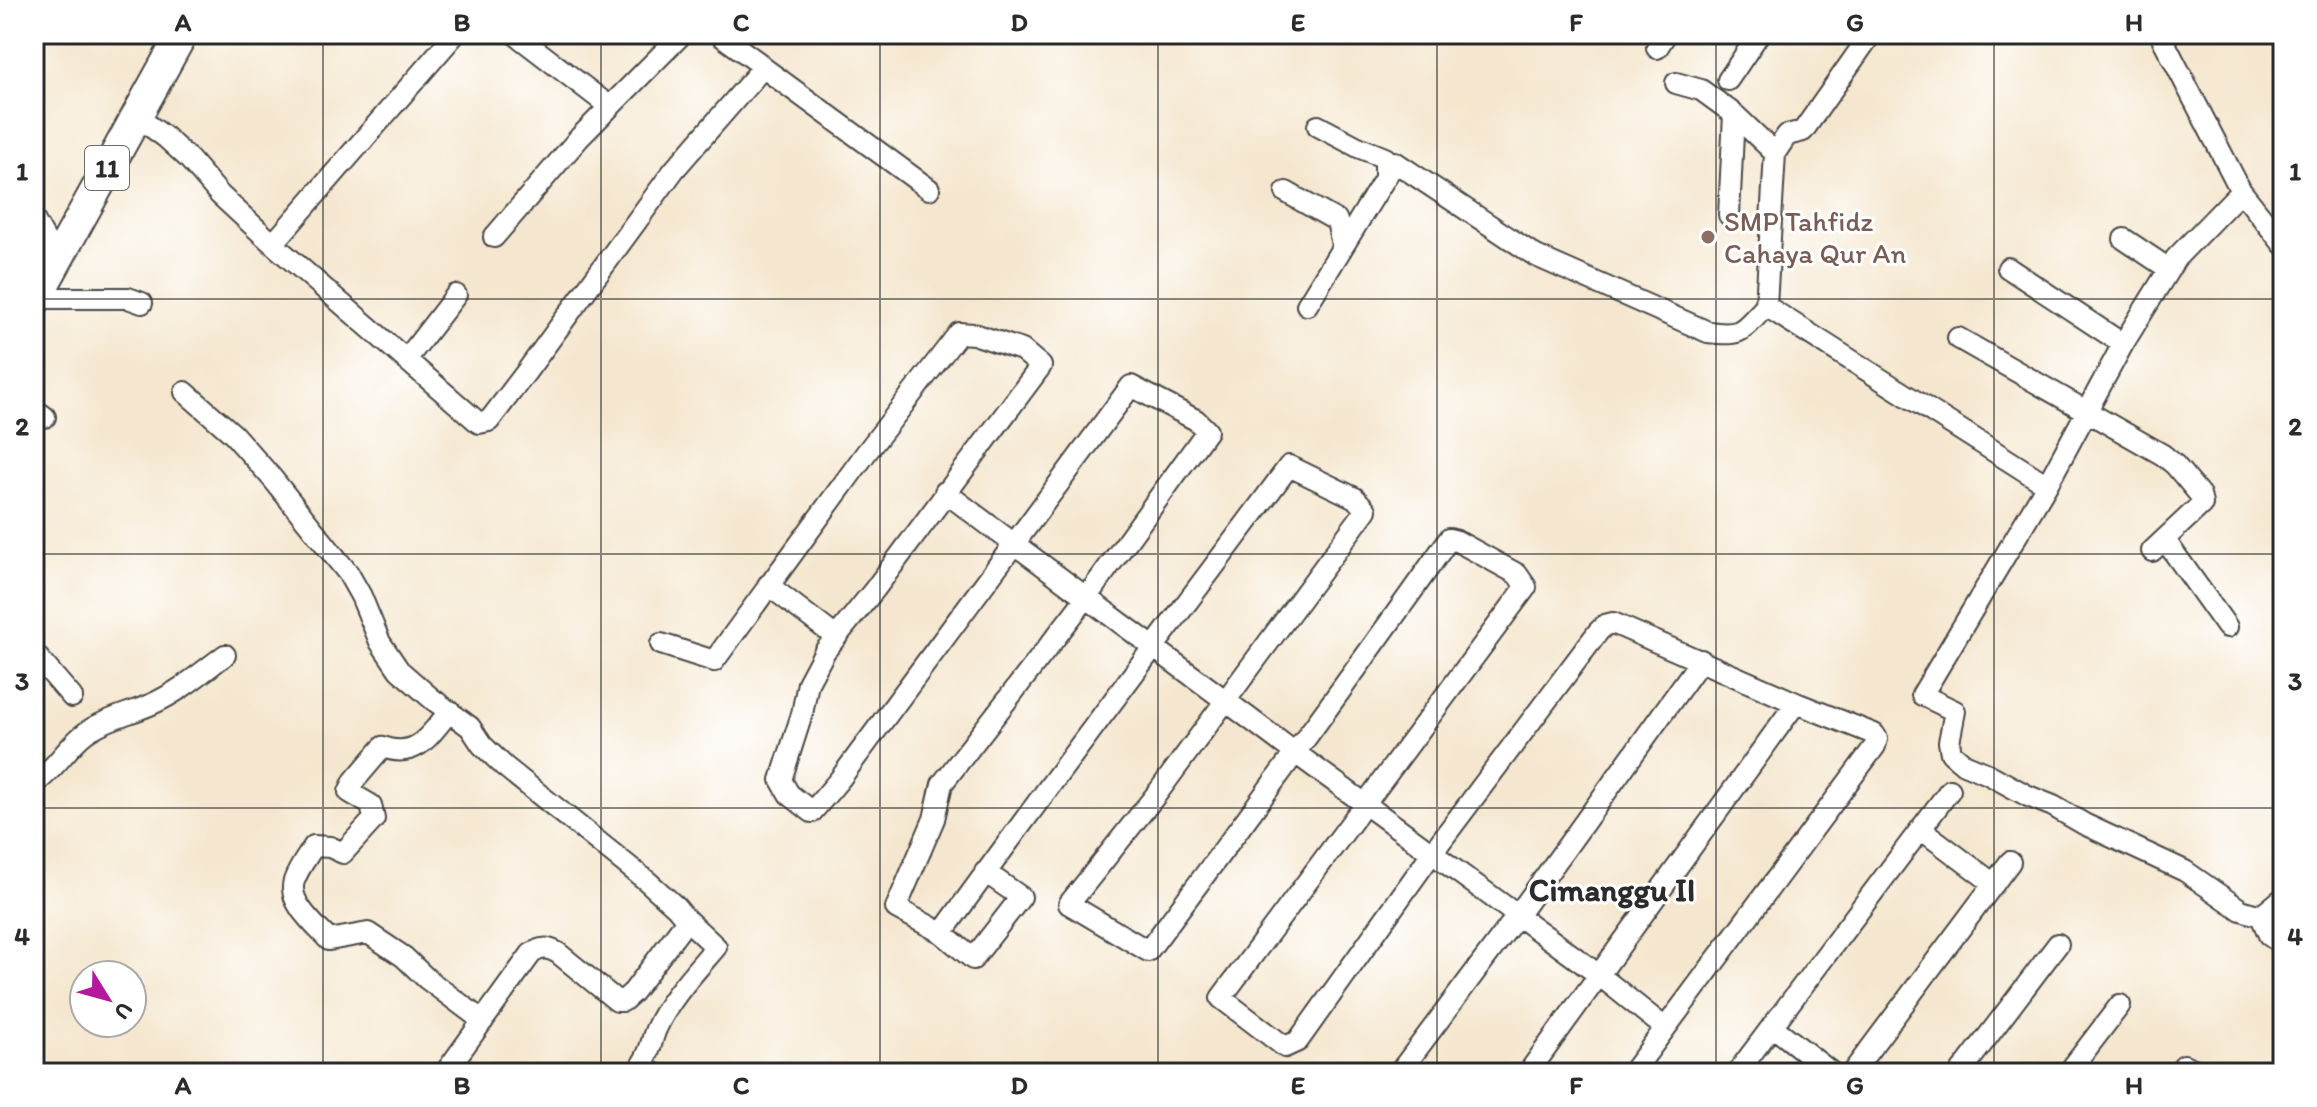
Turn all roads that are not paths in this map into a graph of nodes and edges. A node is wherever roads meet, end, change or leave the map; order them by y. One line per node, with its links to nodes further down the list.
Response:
1 (182, 34): 14 (highway, 11)
2 (455, 34): 25 (street)
3 (515, 34): 12 (street)
4 (682, 34): 12 (street)
5 (1759, 34): 10 (street)
6 (1871, 34): 16 (street)
7 (2160, 34): 19 (street)
8 (722, 35): 9 (street)
9 (761, 66): 18 (street); 38 (street)
10 (1728, 80)
11 (1676, 83): 13 (street)
12 (609, 106): 23 (street)
13 (1734, 114): 16 (street); 21 (street)
14 (136, 116): 25 (street); 28 (highway, 11)
15 (1318, 126): 17 (street)
16 (1775, 153): 35 (street)
17 (1385, 177): 27 (street); 35 (street)
18 (929, 189)
19 (2241, 191): 26 (street); 30 (street)
20 (1286, 192): 27 (street)
21 (1729, 215)
22 (34, 220): 28 (street)
23 (494, 237)
24 (2124, 239): 30 (street)
25 (273, 244): 38 (street)
26 (2283, 244)
27 (1342, 245): 34 (street)
28 (56, 259): 32 (highway, 11)
29 (2008, 268): 37 (street)
30 (2169, 269): 37 (street)
31 (456, 295): 38 (street)
32 (35, 300): 33 (street)
33 (142, 303)
34 (1307, 305)
35 (1766, 306): 41 (street)
36 (1958, 338): 40 (street)
37 (2123, 344): 40 (street)
38 (406, 360)
39 (185, 392): 56 (street)
40 (2086, 413): 41 (street); 46 (street)
41 (2047, 485): 68 (street)
42 (945, 492): 43 (street); 44 (street); 47 (street)
43 (1015, 545): 45 (street); 45 (street); 47 (street)
44 (768, 585): 47 (street); 48 (street)
45 (1086, 598): 49 (street); 70 (street)
46 (2227, 627)
47 (836, 637)
48 (661, 644)
49 (1153, 648): 54 (street); 54 (street); 64 (street)
50 (34, 653): 53 (street)
51 (225, 655): 58 (street)
52 (1701, 660): 55 (street); 62 (street); 67 (street)
53 (72, 697)
54 (1226, 702): 57 (street); 57 (street)
55 (1796, 703): 73 (street); 77 (street)
56 (450, 711): 69 (street); 75 (street)
57 (1294, 752): 60 (street); 60 (street)
58 (34, 784)
59 (1950, 790): 61 (street)
60 (1366, 805): 62 (street); 62 (street)
61 (1922, 830): 65 (street); 76 (street)
62 (1432, 853): 67 (street)
63 (2010, 862): 65 (street)
64 (985, 872): 70 (street); 70 (street)
65 (1994, 884): 85 (street)
66 (2283, 898): 68 (street)
67 (1517, 916): 73 (street); 80 (street)
68 (2261, 916): 72 (street)
69 (685, 918): 75 (street); 79 (street)
70 (942, 933)
71 (2058, 944): 86 (street)
72 (2283, 945)
73 (1599, 975): 77 (street); 81 (street)
74 (2120, 1005): 87 (street)
75 (483, 1021): 78 (street)
76 (1772, 1026): 83 (street); 84 (street)
77 (1665, 1028): 82 (street)
78 (445, 1073)
79 (653, 1073)
80 (1399, 1073)
81 (1528, 1073)
82 (1632, 1073)
83 (1737, 1073)
84 (1832, 1073)
85 (1852, 1073)
86 (1960, 1073)
87 (2068, 1073)
88 (2178, 1073): 89 (street)
89 (2203, 1073)

